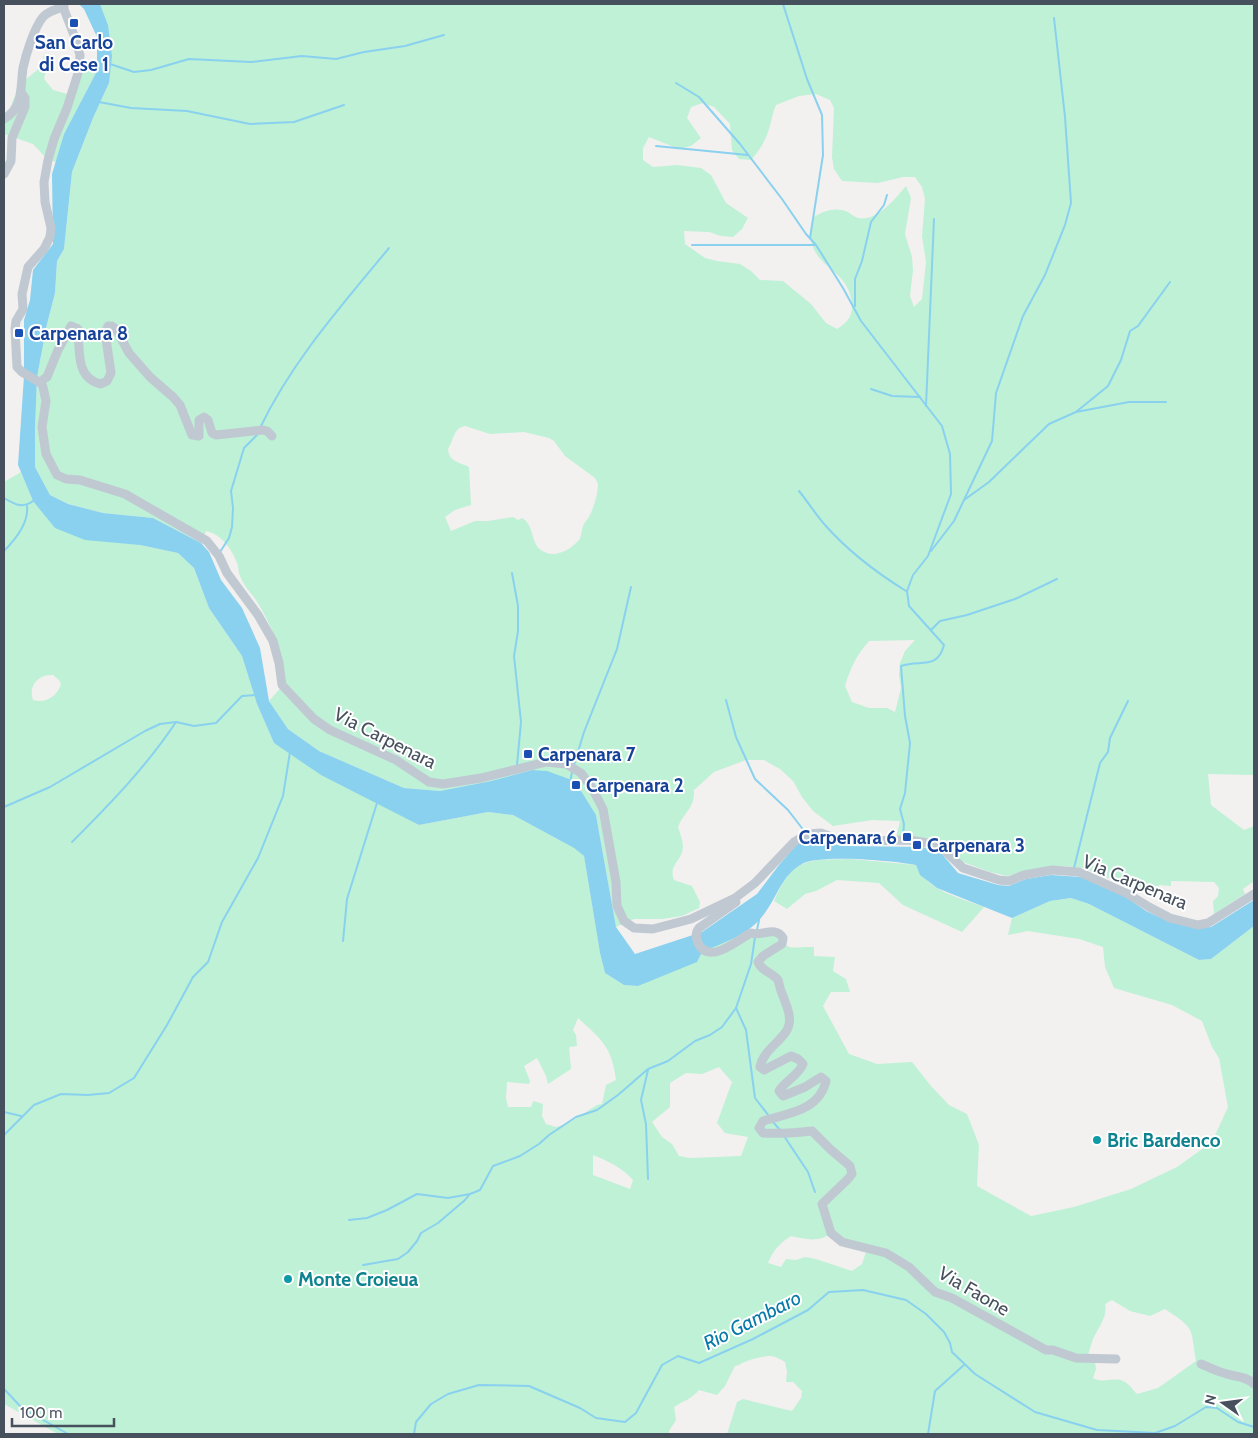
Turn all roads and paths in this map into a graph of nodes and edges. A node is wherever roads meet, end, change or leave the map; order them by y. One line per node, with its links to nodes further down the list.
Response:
1 (63, 5): 2 (street); 5 (street)
2 (21, 92): 3 (street); 4 (street)
3 (4, 119)
4 (4, 174)
5 (42, 381): 6 (street); 7 (street, Via Carpenara)
6 (272, 436)
7 (755, 883): 8 (street, Via Carpenara); 9 (street, Via Faone)
8 (1254, 894)
9 (1116, 1359)
10 (1201, 1364): 11 (street)
11 (1254, 1384)

